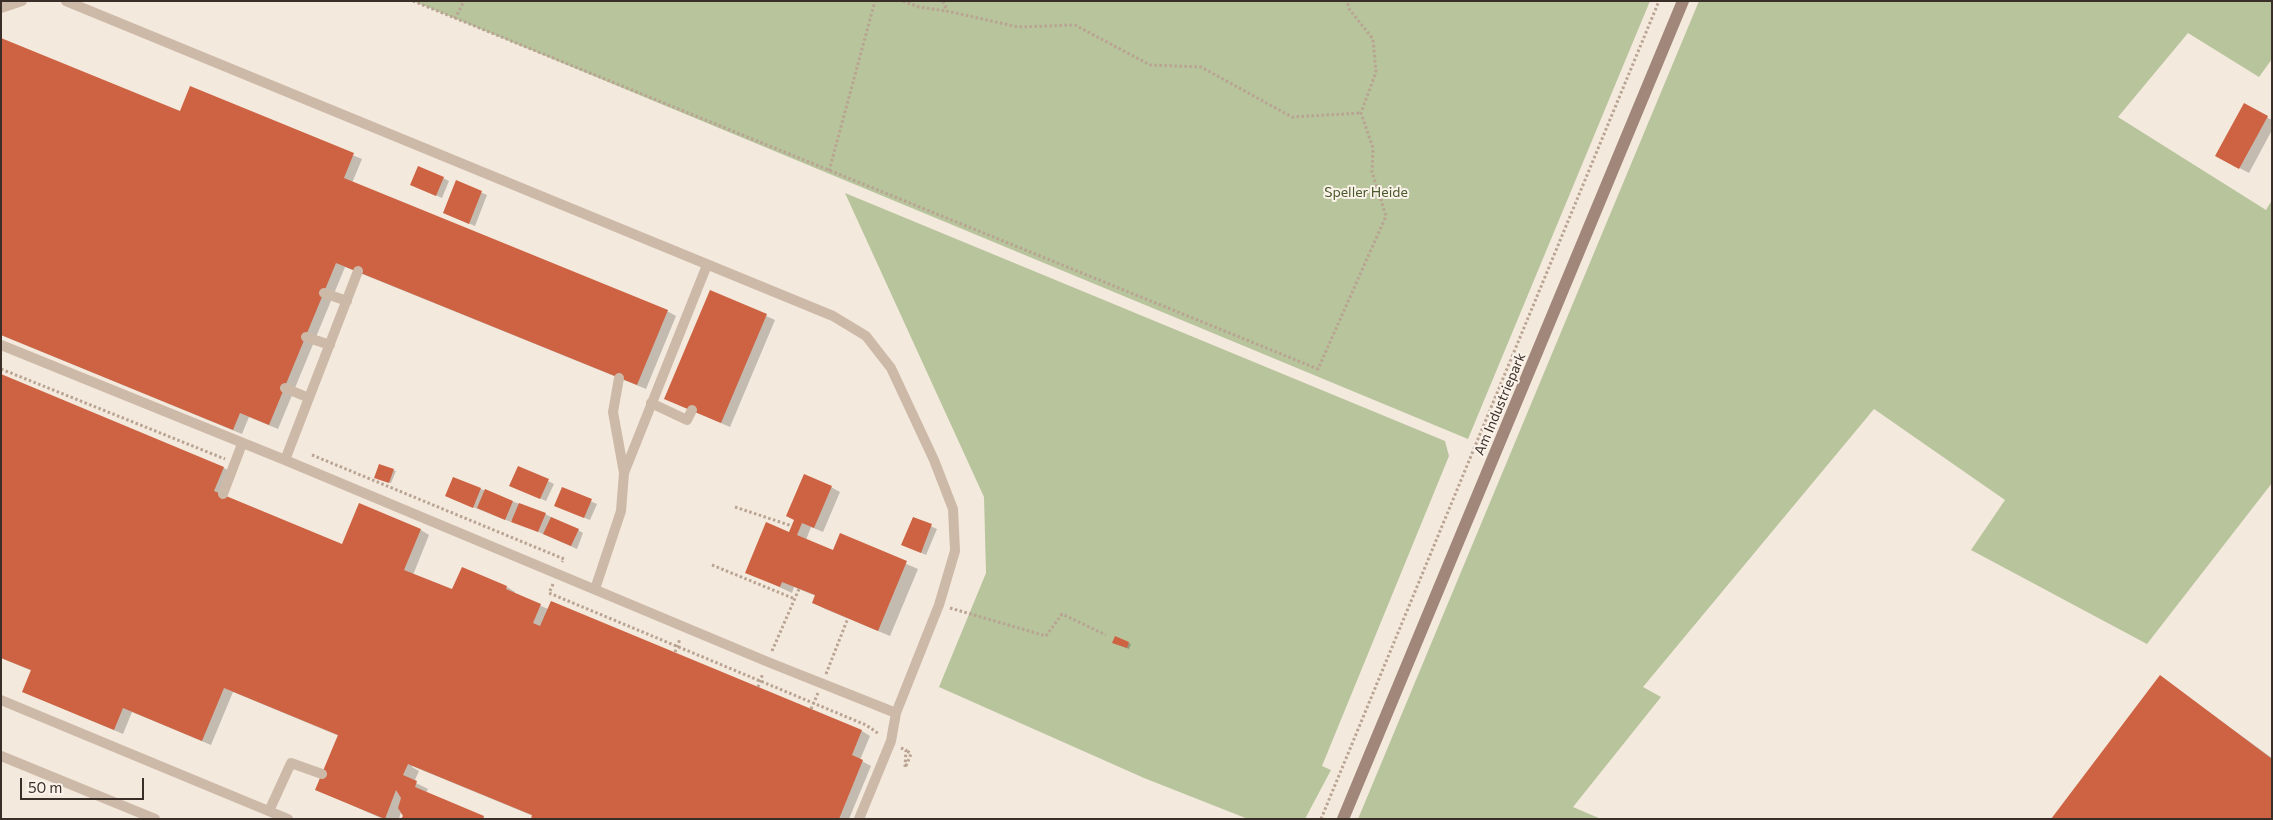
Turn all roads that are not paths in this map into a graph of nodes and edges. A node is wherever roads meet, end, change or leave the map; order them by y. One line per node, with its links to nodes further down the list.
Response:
1 (22, 1): 4 (lane)
2 (66, 1): 5 (lane)
3 (1684, 1): 30 (street, Am Industriepark)
4 (1, 8)
5 (707, 265): 15 (lane); 23 (lane)
6 (358, 271): 8 (lane)
7 (324, 293): 8 (lane)
8 (347, 301): 11 (lane)
9 (306, 337): 11 (lane)
10 (1, 345): 17 (lane)
11 (330, 345): 14 (lane)
12 (620, 378): 19 (lane)
13 (284, 388): 14 (lane)
14 (309, 398): 18 (lane)
15 (651, 404): 16 (lane); 19 (lane)
16 (692, 410)
17 (242, 444): 18 (lane); 20 (lane)
18 (285, 460): 21 (lane)
19 (624, 473): 21 (lane)
20 (223, 494)
21 (595, 589): 23 (lane)
22 (1, 700): 26 (lane)
23 (896, 713): 29 (lane)
24 (1, 756): 27 (lane)
25 (322, 774): 26 (lane)
26 (269, 811): 28 (lane)
27 (154, 819)
28 (288, 819)
29 (858, 819)
30 (1344, 819)

